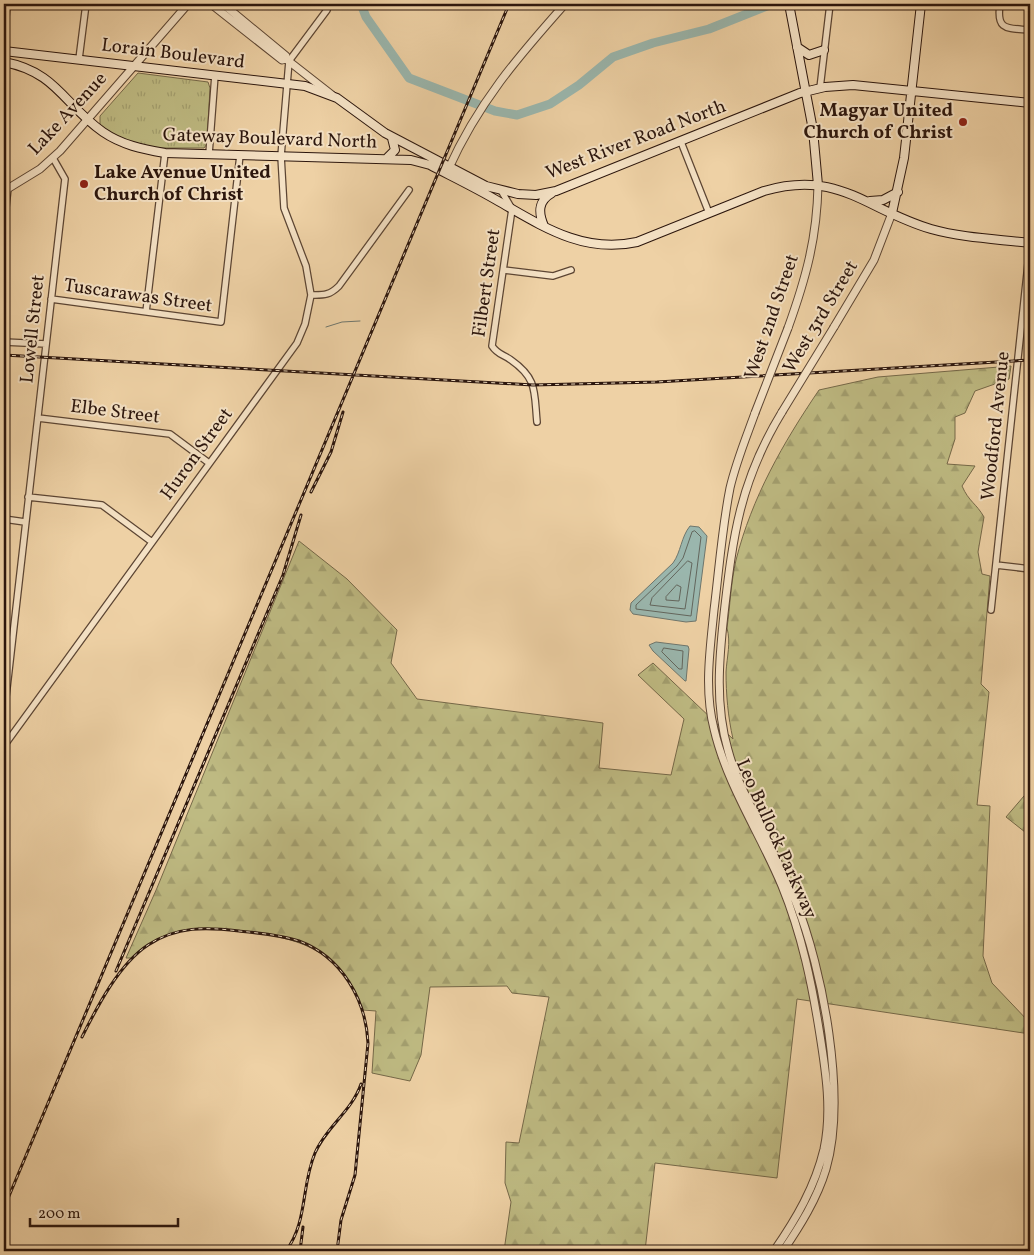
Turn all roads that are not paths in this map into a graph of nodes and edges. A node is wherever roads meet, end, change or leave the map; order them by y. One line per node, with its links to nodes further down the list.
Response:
1 (7, 4): 13 (street)
2 (86, 4): 17 (street)
3 (188, 4): 20 (street, Lake Avenue)
4 (210, 4): 18 (street, West River Road North)
5 (223, 4): 18 (street, West River Road North)
6 (565, 4): 37 (street)
7 (789, 4): 14 (main road, West 2nd Street)
8 (830, 4): 15 (street)
9 (921, 4): 24 (main road, West 3rd Street)
10 (1000, 4): 12 (street)
11 (327, 10): 18 (street)
12 (1030, 30)
13 (4, 41)
14 (797, 47): 15 (main road); 25 (main road, West 2nd Street)
15 (824, 50): 23 (street)
16 (4, 51): 17 (main road, Lorain Boulevard)
17 (79, 59): 20 (main road, Lorain Boulevard)
18 (288, 60): 22 (street, Huron Street); 26 (street, West River Road North)
19 (4, 62): 28 (main road, Gateway Boulevard North)
20 (135, 65): 21 (main road, Lorain Boulevard); 28 (street, Lake Avenue)
21 (215, 75): 22 (main road, Lorain Boulevard); 32 (street)
22 (288, 83): 26 (main road, Lorain Boulevard); 34 (street, Huron Street)
23 (820, 88): 24 (main road, West River Road North); 25 (main road, West River Road North)
24 (912, 90): 27 (main road, West River Road North); 43 (main road, West 3rd Street)
25 (805, 92): 30 (main road, West River Road North); 38 (main road, West 2nd Street)
26 (337, 98): 29 (main road, West River Road North)
27 (1030, 103)
28 (88, 120): 31 (main road, Gateway Boulevard North); 35 (street, Lake Avenue)
29 (392, 138): 36 (main road); 37 (main road, West River Road North)
30 (680, 142): 41 (main road, West River Road North); 46 (street)
31 (165, 154): 32 (main road, Gateway Boulevard North); 55 (street)
32 (209, 154): 33 (main road, Gateway Boulevard North)
33 (240, 155): 34 (main road, Gateway Boulevard North); 55 (street, Tuscarawas Street)
34 (281, 156): 36 (main road, Gateway Boulevard North); 53 (street, Huron Street)
35 (53, 158): 39 (street, Lake Avenue); 54 (street, Lowell Street)
36 (386, 159): 37 (main road, Gateway Boulevard North)
37 (447, 170): 42 (main road, West River Road North); 45 (main road, Gateway Boulevard North)
38 (818, 184): 44 (main road, Gateway Boulevard North); 46 (main road, Gateway Boulevard North); 68 (street, West 2nd Street, bridge)
39 (6, 189): 48 (street)
40 (409, 190): 53 (street)
41 (556, 191): 42 (main road, West River Road North); 49 (main road)
42 (502, 192): 45 (street, Filbert Street)
43 (898, 192): 44 (main road); 47 (main road, West 3rd Street)
44 (868, 201): 47 (main road, Gateway Boulevard North)
45 (512, 209): 49 (main road, Gateway Boulevard North); 51 (street, Filbert Street)
46 (709, 213): 49 (main road, Gateway Boulevard North)
47 (892, 213): 50 (main road, Gateway Boulevard North); 69 (street, West 3rd Street, bridge)
48 (4, 226)
49 (544, 226)
50 (1030, 244): 65 (street, Woodford Avenue)
51 (504, 270): 52 (street); 59 (street, Filbert Street)
52 (571, 270)
53 (310, 295): 60 (street, Huron Street)
54 (52, 299): 55 (street, Tuscarawas Street); 57 (street, Lowell Street)
55 (146, 312)
56 (4, 342): 57 (street)
57 (46, 344): 58 (street, Lowell Street)
58 (38, 418): 60 (street, Elbe Street); 61 (street, Lowell Street)
59 (538, 422)
60 (209, 463): 64 (street, Huron Street)
61 (28, 497): 63 (street, Lowell Street); 64 (street)
62 (4, 519): 63 (street)
63 (25, 522): 70 (street, Lowell Street)
64 (152, 542): 71 (street, Huron Street)
65 (996, 565): 66 (street); 67 (street, Woodford Avenue)
66 (1030, 569)
67 (991, 610)
68 (712, 636): 72 (street, Leo Bullock Parkway)
69 (722, 638): 73 (street, Leo Bullock Parkway)
70 (4, 714)
71 (4, 746)
72 (774, 1251)
73 (783, 1251)

